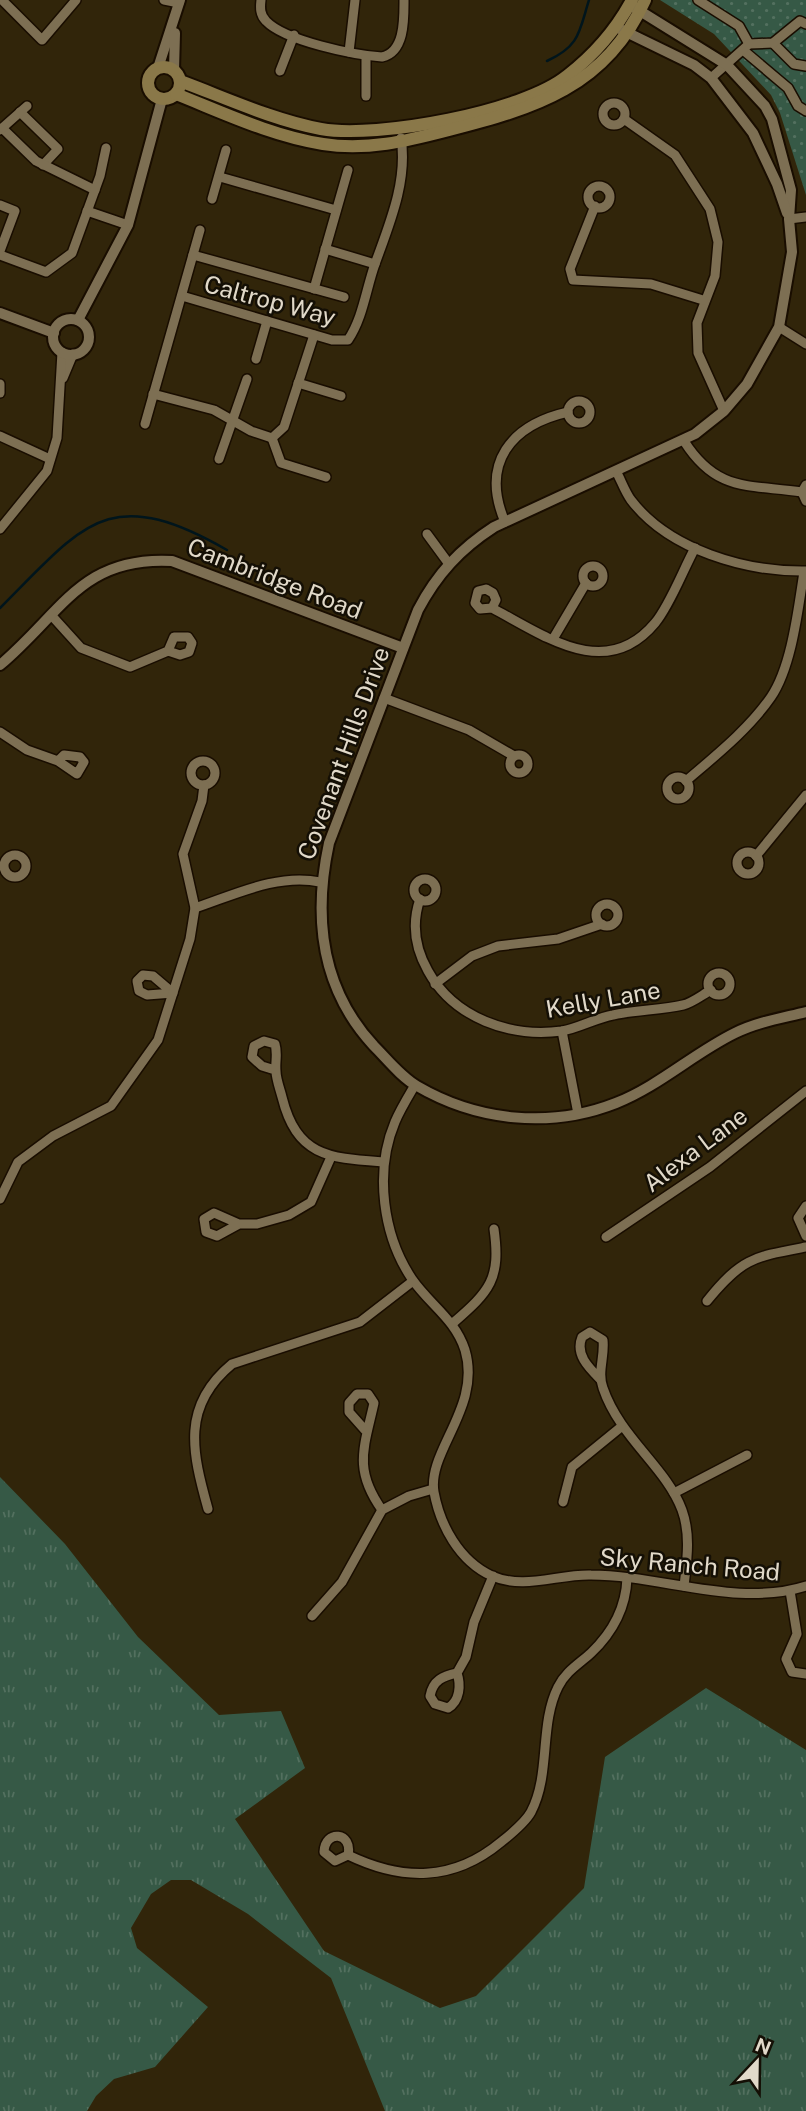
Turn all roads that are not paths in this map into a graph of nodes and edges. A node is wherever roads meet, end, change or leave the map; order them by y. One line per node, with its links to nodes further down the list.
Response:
1 (2, 0): 2 (street)
2 (76, 0)
3 (164, 0): 8 (street)
4 (261, 0): 13 (street)
5 (355, 0): 16 (street)
6 (404, 0): 17 (street)
7 (698, 0): 15 (street)
8 (180, 1): 10 (street)
9 (637, 4): 12 (main road); 18 (street, Covenant Hills Drive)
10 (175, 19): 20 (street); 22 (street)
11 (806, 24): 14 (street)
12 (623, 30): 23 (street, Covenant Hills Drive); 32 (main road)
13 (294, 35): 16 (street); 21 (street)
14 (773, 43): 15 (street); 19 (street)
15 (746, 47): 18 (street); 27 (street)
16 (349, 52): 17 (street)
17 (366, 56): 25 (street)
18 (727, 65): 23 (street); 29 (street, Covenant Hills Drive)
19 (806, 66)
20 (158, 68): 22 (main road); 26 (main road)
21 (280, 71)
22 (177, 76): 24 (main road); 32 (main road)
23 (711, 78): 31 (street, Covenant Hills Drive)
24 (176, 94): 26 (main road); 32 (main road)
25 (366, 96)
26 (158, 98): 46 (street)
27 (806, 111)
28 (624, 119): 55 (street)
29 (772, 119): 31 (street); 45 (street, Covenant Hills Drive)
30 (1, 129): 35 (street); 35 (street)
31 (753, 133): 45 (street, Covenant Hills Drive)
32 (400, 136): 51 (street)
33 (106, 148): 38 (street)
34 (226, 150): 37 (street)
35 (43, 165): 38 (street)
36 (348, 170): 42 (street)
37 (220, 177): 39 (street); 42 (street)
38 (95, 190): 43 (street)
39 (212, 200)
40 (0, 205): 49 (street)
41 (594, 206): 55 (street)
42 (336, 210): 48 (street)
43 (87, 211): 46 (street); 49 (street)
44 (806, 217): 45 (street)
45 (789, 219): 59 (street, Covenant Hills Drive)
46 (128, 225): 57 (street)
47 (200, 230): 50 (street)
48 (325, 248): 51 (street); 52 (street)
49 (0, 253)
50 (193, 255): 52 (street); 53 (street)
51 (375, 264): 61 (street, Caltrop Way)
52 (314, 289): 54 (street)
53 (182, 296): 58 (street, Caltrop Way); 69 (street)
54 (344, 297)
55 (703, 300): 71 (street)
56 (0, 313): 60 (street)
57 (78, 320): 60 (street); 63 (street)
58 (267, 321): 61 (street, Caltrop Way); 64 (street)
59 (779, 327): 62 (street); 71 (street, Covenant Hills Drive)
60 (54, 333): 63 (street)
61 (314, 335): 66 (street)
62 (806, 344)
63 (68, 353): 78 (street)
64 (256, 359)
65 (247, 379): 73 (street)
66 (298, 383): 70 (street); 76 (street)
67 (0, 384): 68 (street)
68 (0, 393)
69 (153, 394): 73 (street); 74 (street)
70 (341, 396)
71 (724, 411): 77 (street, Covenant Hills Drive)
72 (568, 412): 83 (street)
73 (233, 419): 76 (street); 79 (street)
74 (145, 424)
75 (0, 436): 78 (street)
76 (272, 438): 81 (street)
77 (684, 441): 80 (street, Covenant Hills Drive); 82 (street)
78 (50, 459): 84 (street)
79 (219, 459)
80 (616, 471): 83 (street, Covenant Hills Drive); 86 (street)
81 (326, 477)
82 (805, 492)
83 (505, 522): 87 (street, Covenant Hills Drive)
84 (0, 529)
85 (427, 534): 87 (street)
86 (695, 548): 88 (street); 92 (street)
87 (449, 564): 93 (street, Covenant Hills Drive)
88 (805, 572): 100 (street)
89 (586, 583): 92 (street)
90 (492, 608): 92 (street)
91 (52, 616): 93 (street, Cambridge Road); 94 (street); 95 (street, Cambridge Road)
92 (553, 639)
93 (403, 648): 96 (street, Covenant Hills Drive)
94 (168, 651)
95 (0, 665)
96 (384, 698): 98 (street); 104 (street, Covenant Hills Drive)
97 (0, 732): 99 (street)
98 (514, 756)
99 (58, 761)
100 (686, 781)
101 (204, 785): 106 (street)
102 (806, 795): 103 (street)
103 (756, 856)
104 (320, 881): 106 (street); 113 (street, Covenant Hills Drive)
105 (420, 899): 108 (street, Kelly Lane)
106 (195, 908): 118 (street)
107 (602, 924): 108 (street)
108 (435, 984): 111 (street, Kelly Lane)
109 (711, 990): 111 (street, Kelly Lane)
110 (806, 1012): 115 (street, Covenant Hills Drive)
111 (562, 1031): 115 (street)
112 (275, 1070): 116 (street)
113 (415, 1085): 115 (street, Covenant Hills Drive); 117 (street, Sky Ranch Road)
114 (806, 1091): 123 (street, Alexa Lane)
115 (578, 1114)
116 (331, 1157): 117 (street); 120 (street)
117 (384, 1162): 125 (street, Sky Ranch Road)
118 (0, 1199)
119 (806, 1206): 122 (street)
120 (239, 1224)
121 (494, 1229): 127 (street)
122 (806, 1236)
123 (606, 1237)
124 (806, 1247): 126 (street)
125 (413, 1281): 127 (street, Sky Ranch Road); 135 (street)
126 (707, 1301)
127 (453, 1323): 132 (street, Sky Ranch Road)
128 (600, 1379): 128 (street); 129 (street)
129 (621, 1427): 133 (street); 134 (street)
130 (365, 1430): 136 (street)
131 (747, 1455): 133 (street)
132 (433, 1489): 136 (street); 137 (street, Sky Ranch Road)
133 (674, 1493): 139 (street)
134 (563, 1503)
135 (208, 1509)
136 (382, 1510): 142 (street)
137 (492, 1576): 138 (street, Sky Ranch Road); 144 (street)
138 (627, 1578): 139 (street, Sky Ranch Road); 146 (street)
139 (684, 1586): 141 (street, Sky Ranch Road)
140 (806, 1586): 141 (street, Sky Ranch Road)
141 (790, 1591): 143 (street)
142 (312, 1616)
143 (802, 1637): 145 (street)
144 (457, 1673)
145 (806, 1674)
146 (348, 1855)

